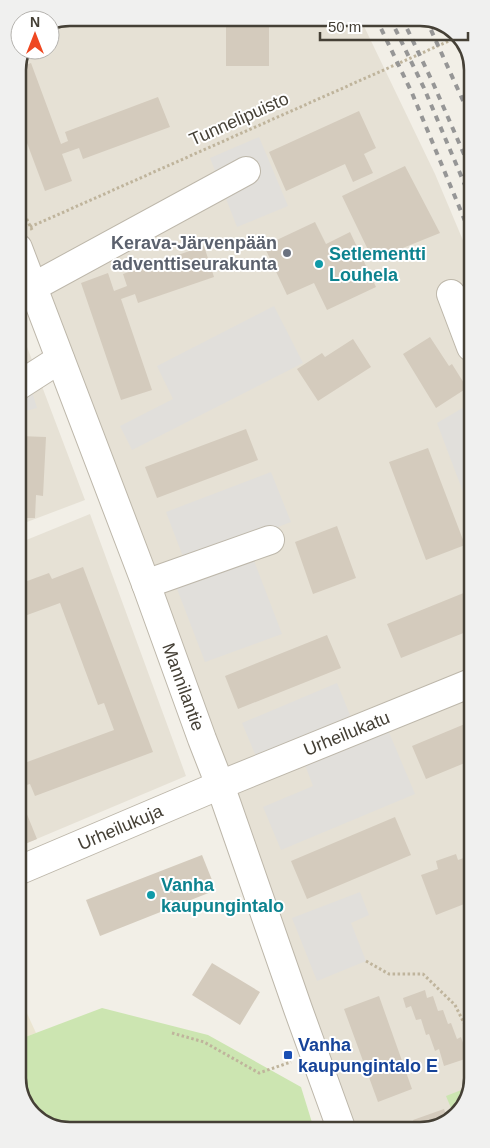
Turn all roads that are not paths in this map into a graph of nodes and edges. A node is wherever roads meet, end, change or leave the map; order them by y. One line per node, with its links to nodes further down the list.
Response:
1 (246, 170): 3 (street)
2 (26, 249): 3 (street, Mannilantie)
3 (33, 287): 6 (street, Mannilantie)
4 (451, 294): 5 (street)
5 (464, 328)
6 (60, 359): 7 (street); 9 (street, Mannilantie)
7 (26, 381)
8 (270, 540): 9 (street)
9 (146, 584): 11 (street, Mannilantie)
10 (464, 686): 11 (street, Urheilukatu)
11 (220, 785): 12 (street, Urheilukuja); 13 (street, Mannilantie)
12 (26, 867)
13 (339, 1122)

